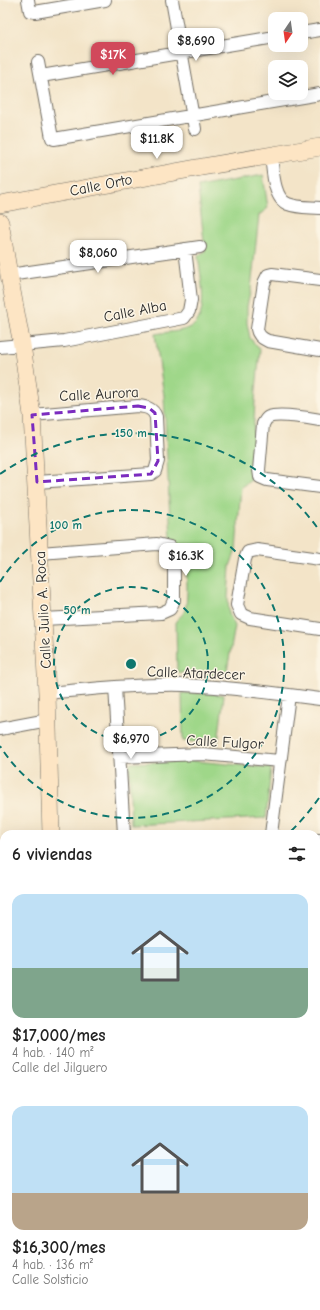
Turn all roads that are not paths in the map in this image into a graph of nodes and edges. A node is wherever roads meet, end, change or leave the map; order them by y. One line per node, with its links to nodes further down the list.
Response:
1 (28, 0): 2 (street)
2 (105, 0)
3 (172, 0): 7 (street)
4 (320, 30): 5 (street)
5 (308, 32)
6 (268, 38): 7 (street)
7 (182, 53): 9 (street); 11 (street)
8 (38, 62): 9 (street)
9 (41, 76): 11 (street)
10 (320, 94): 11 (street)
11 (193, 116): 12 (street)
12 (195, 129)
13 (320, 147): 14 (street, Calle Orto)
14 (271, 155): 15 (street, Calle Orto); 16 (street)
15 (0, 204)
16 (320, 208)
17 (0, 222): 20 (street, Calle Julio A. Roca)
18 (200, 247): 19 (street)
19 (185, 249): 20 (street); 22 (street, Calle Alba)
20 (9, 275): 22 (street, Calle Julio A. Roca)
21 (320, 280): 24 (street)
22 (22, 345): 23 (street, Calle Alba); 25 (street, Calle Julio A. Roca)
23 (0, 348)
24 (320, 350)
25 (32, 414): 27 (street, Calle Julio A. Roca); 27 (street, Calle Aurora)
26 (320, 420): 28 (street)
27 (37, 482): 29 (street, Calle Julio A. Roca)
28 (320, 487)
29 (40, 553): 31 (street, Calle Julio A. Roca); 31 (street)
30 (320, 559): 32 (street)
31 (43, 618): 34 (street, Calle Julio A. Roca)
32 (320, 629)
33 (115, 687): 34 (street, Calle Atardecer); 35 (street, Calle Atardecer); 39 (street)
34 (47, 693): 37 (street, Calle Julio A. Roca)
35 (289, 695): 36 (street, Calle Atardecer); 40 (street)
36 (320, 699)
37 (48, 720): 38 (street); 41 (street, Calle Julio A. Roca)
38 (0, 729)
39 (119, 757): 40 (street, Calle Fulgor); 42 (street)
40 (280, 761): 43 (street)
41 (51, 830)
42 (124, 830)
43 (271, 830)

